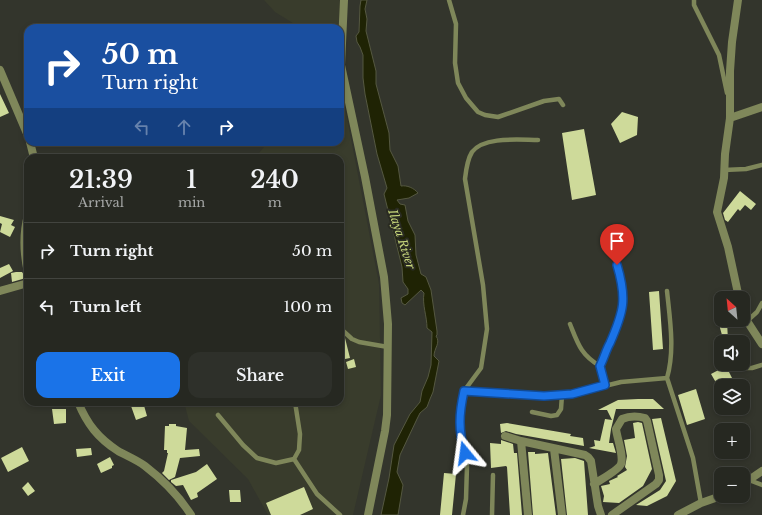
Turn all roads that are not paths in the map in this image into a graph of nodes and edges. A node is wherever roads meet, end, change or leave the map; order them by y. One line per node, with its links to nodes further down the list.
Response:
1 (344, 0): 5 (street)
2 (449, 0): 8 (lane)
3 (694, 0): 9 (lane)
4 (738, 0): 9 (street)
5 (343, 24)
6 (0, 70): 12 (street)
7 (344, 79): 27 (street)
8 (563, 105)
9 (730, 105): 11 (street)
10 (762, 107): 11 (street)
11 (730, 118): 15 (street)
12 (24, 127)
13 (538, 140): 33 (lane)
14 (762, 165): 15 (lane)
15 (724, 170): 20 (street)
16 (613, 252): 29 (lane)
17 (24, 284): 18 (street)
18 (0, 291)
19 (666, 291): 31 (lane)
20 (737, 291)
21 (762, 303): 22 (lane)
22 (750, 318)
23 (570, 324): 29 (lane)
24 (750, 326): 26 (street)
25 (344, 332): 27 (lane)
26 (762, 344)
27 (388, 347): 53 (street)
28 (762, 365): 30 (lane)
29 (600, 366): 32 (lane)
30 (750, 368)
31 (667, 378): 32 (lane); 50 (lane)
32 (605, 385): 34 (lane)
33 (464, 391): 34 (lane); 54 (lane)
34 (562, 395): 37 (lane)
35 (80, 406): 51 (street)
36 (296, 406): 42 (lane)
37 (532, 412)
38 (218, 415): 42 (lane)
39 (506, 436): 40 (street)
40 (521, 441): 41 (street); 56 (street)
41 (554, 449): 47 (street); 57 (street)
42 (294, 459): 52 (lane)
43 (762, 471): 45 (street)
44 (493, 475): 55 (lane)
45 (750, 479)
46 (750, 483): 48 (lane)
47 (594, 484): 58 (street); 59 (street)
48 (762, 485)
49 (714, 499): 50 (street)
50 (701, 503): 60 (street)
51 (191, 515)
52 (340, 515)
53 (368, 515)
54 (463, 515)
55 (492, 515)
56 (528, 515)
57 (562, 515)
58 (601, 515)
59 (612, 515)
60 (678, 515)

